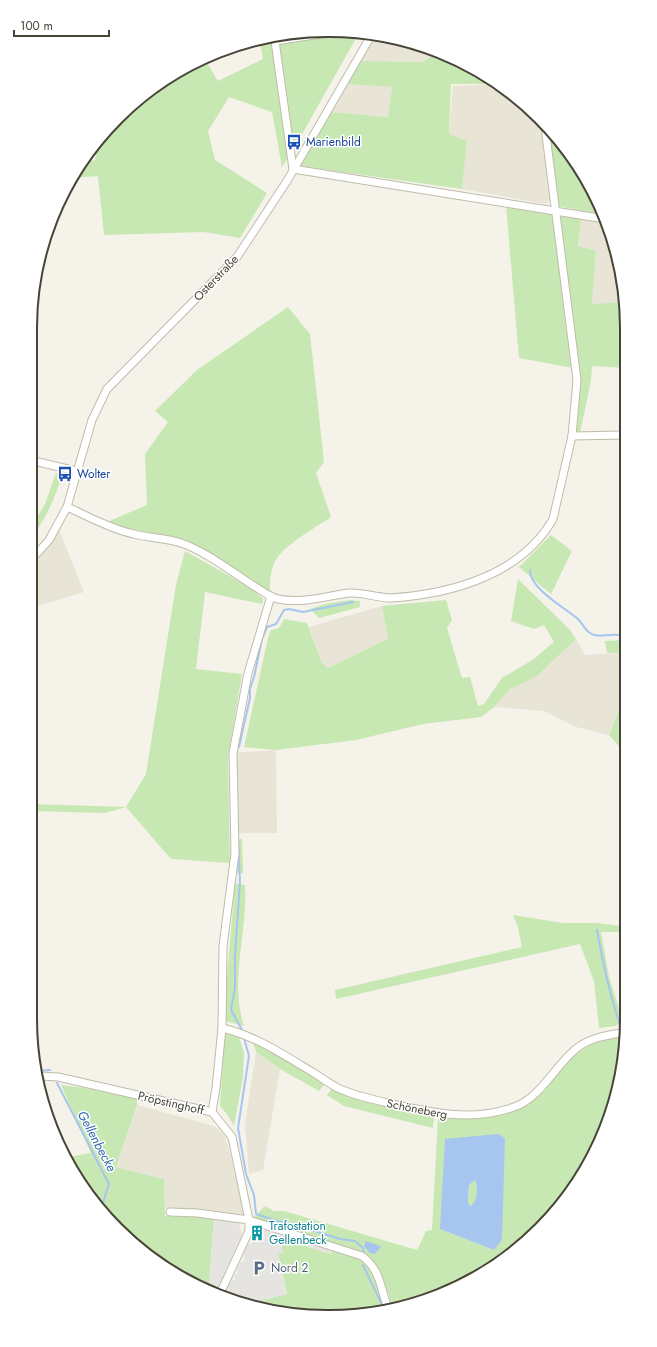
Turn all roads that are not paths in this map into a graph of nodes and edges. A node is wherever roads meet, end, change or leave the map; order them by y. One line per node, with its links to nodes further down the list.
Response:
1 (369, 39): 4 (street, Osterstraße)
2 (275, 42): 4 (street)
3 (546, 134): 5 (street)
4 (293, 169): 5 (street); 10 (street, Osterstraße)
5 (555, 209): 6 (street); 8 (street)
6 (598, 217)
7 (620, 435): 8 (street)
8 (572, 436): 13 (street)
9 (37, 462): 10 (street)
10 (76, 472): 11 (street, Osterstraße)
11 (67, 507): 12 (street, Osterstraße); 13 (street)
12 (37, 553)
13 (271, 596): 14 (street)
14 (222, 1028): 15 (street, Schöneberg); 17 (street)
15 (619, 1033)
16 (43, 1076): 17 (street, Pröpstinghoff)
17 (212, 1112): 19 (street, Pröpstinghoff)
18 (170, 1212): 19 (street)
19 (249, 1220): 20 (street); 21 (street)
20 (222, 1290)
21 (387, 1304)

